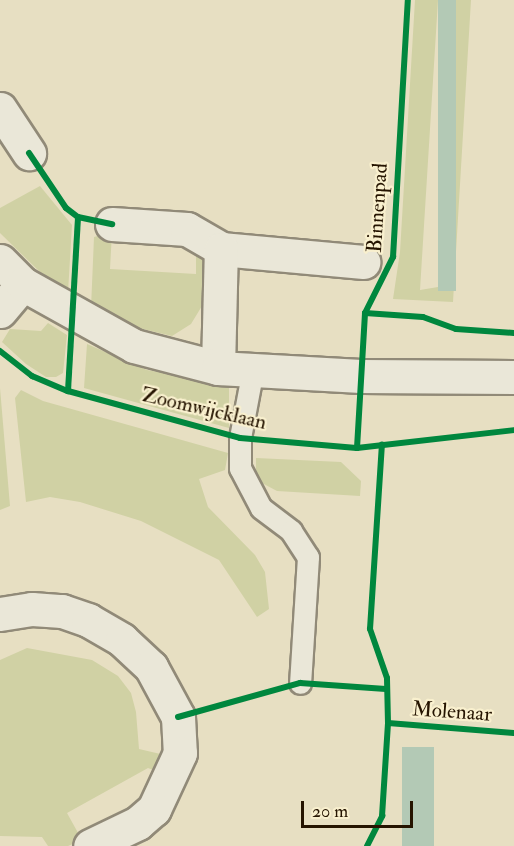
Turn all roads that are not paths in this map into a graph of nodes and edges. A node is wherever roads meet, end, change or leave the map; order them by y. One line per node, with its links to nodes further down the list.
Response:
1 (0, 109): 2 (street)
2 (28, 153)
3 (112, 224): 4 (street)
4 (221, 249): 6 (street); 9 (street, Zoomwijcklaan)
5 (0, 261): 7 (street, Zoomwijcklaan)
6 (363, 262)
7 (23, 284): 8 (street); 9 (street, Zoomwijcklaan)
8 (0, 311)
9 (218, 368): 10 (street, Zoomwijcklaan)
10 (254, 369): 11 (street, Zoomwijcklaan); 13 (lane)
11 (514, 377)
12 (0, 614): 14 (street)
13 (300, 683)
14 (90, 846)

